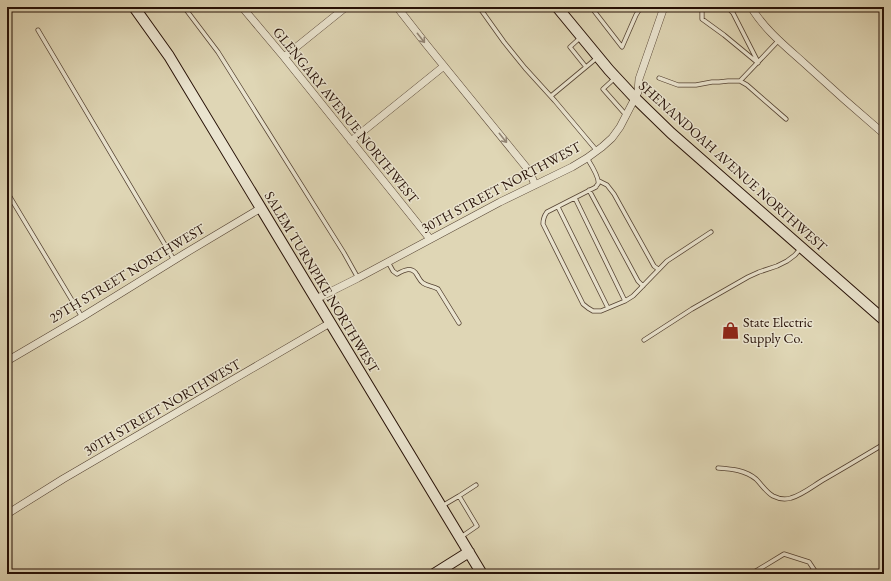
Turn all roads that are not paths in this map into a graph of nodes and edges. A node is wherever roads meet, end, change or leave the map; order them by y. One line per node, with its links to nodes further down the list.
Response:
1 (134, 7): 39 (street, SALEM TURNPIKE NORTHWEST)
2 (184, 7): 46 (lane)
3 (242, 7): 17 (street, GLENGARY AVENUE NORTHWEST)
4 (346, 7): 17 (street)
5 (397, 7): 20 (street, one-way to 20)
6 (479, 7): 25 (lane)
7 (557, 7): 15 (street, SHENANDOAH AVENUE NORTHWEST)
8 (591, 7): 9 (lane)
9 (641, 7)
10 (664, 7): 26 (street, 30TH STREET NORTHWEST)
11 (704, 7): 19 (lane)
12 (727, 7): 19 (lane)
13 (752, 7): 16 (street)
14 (38, 30): 43 (lane)
15 (581, 37): 18 (street, SHENANDOAH AVENUE NORTHWEST); 21 (lane)
16 (779, 40): 19 (lane); 29 (street)
17 (284, 57): 30 (street, GLENGARY AVENUE NORTHWEST)
18 (598, 57): 21 (lane); 22 (street, SHENANDOAH AVENUE NORTHWEST)
19 (758, 63): 24 (lane)
20 (444, 66): 30 (street); 34 (street, one-way to 34)
21 (586, 67): 25 (lane)
22 (616, 78): 26 (street, SHENANDOAH AVENUE NORTHWEST); 27 (lane)
23 (660, 78): 24 (lane)
24 (740, 81): 28 (lane)
25 (551, 96): 31 (lane)
26 (635, 98): 27 (street, 30TH STREET NORTHWEST); 42 (street, SHENANDOAH AVENUE NORTHWEST)
27 (626, 115): 31 (street, 30TH STREET NORTHWEST)
28 (786, 119)
29 (884, 134)
30 (351, 141): 41 (street, GLENGARY AVENUE NORTHWEST)
31 (597, 151): 32 (street, 30TH STREET NORTHWEST)
32 (587, 158): 33 (lane); 34 (street, 30TH STREET NORTHWEST)
33 (599, 182): 35 (lane); 45 (lane)
34 (535, 185): 41 (street, 30TH STREET NORTHWEST)
35 (589, 190): 37 (lane); 47 (lane)
36 (7, 192): 51 (lane)
37 (575, 198): 38 (lane); 49 (lane)
38 (558, 206): 50 (lane); 50 (lane)
39 (261, 208): 43 (street, 29TH STREET NORTHWEST); 48 (street, SALEM TURNPIKE NORTHWEST)
40 (711, 232): 45 (lane)
41 (430, 239): 44 (street, 30TH STREET NORTHWEST)
42 (802, 247): 52 (street, SHENANDOAH AVENUE NORTHWEST); 55 (lane)
43 (174, 260): 51 (street, 29TH STREET NORTHWEST)
44 (387, 262): 46 (street, 30TH STREET NORTHWEST); 54 (lane)
45 (658, 269): 47 (lane)
46 (358, 278): 48 (street, 30TH STREET NORTHWEST)
47 (643, 286): 49 (lane)
48 (316, 298): 53 (street, SALEM TURNPIKE NORTHWEST)
49 (626, 301): 50 (lane)
50 (608, 308)
51 (82, 317): 56 (street, 29TH STREET NORTHWEST)
52 (884, 320)
53 (330, 323): 61 (street, SALEM TURNPIKE NORTHWEST); 62 (street, 30TH STREET NORTHWEST)
54 (459, 323)
55 (644, 340)
56 (7, 361)
57 (884, 444): 58 (lane)
58 (718, 468)
59 (476, 485): 60 (lane)
60 (459, 496): 61 (lane); 63 (lane)
61 (442, 507): 63 (street, SALEM TURNPIKE NORTHWEST)
62 (7, 514)
63 (460, 538): 64 (street, SALEM TURNPIKE NORTHWEST)
64 (469, 552): 65 (street); 66 (street, SALEM TURNPIKE NORTHWEST)
65 (434, 574)
66 (482, 574)
67 (751, 574): 68 (lane)
68 (817, 574)

